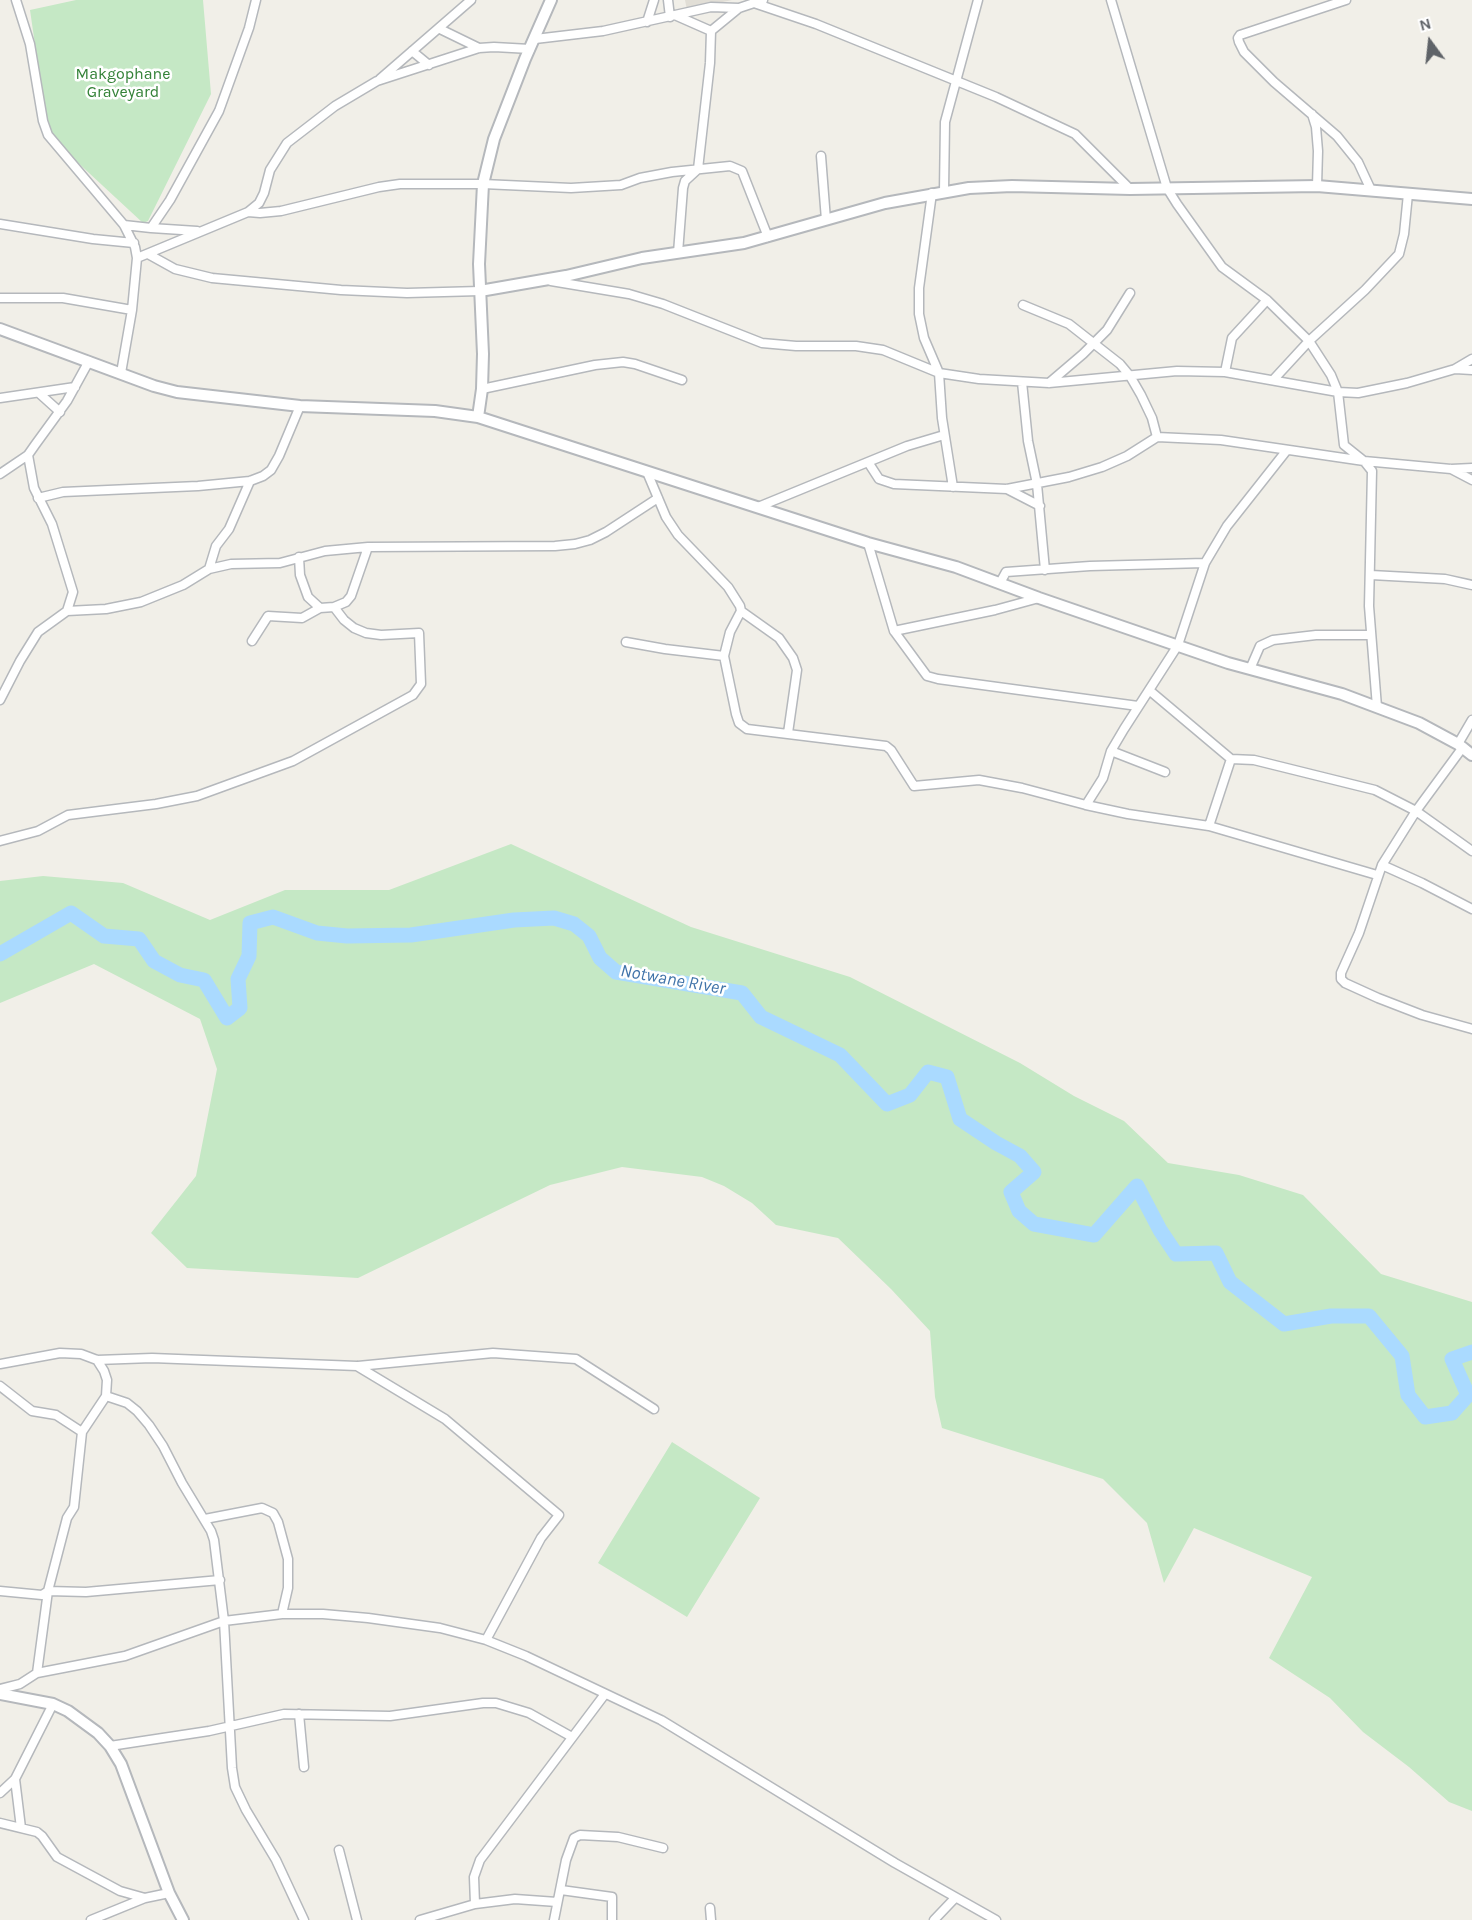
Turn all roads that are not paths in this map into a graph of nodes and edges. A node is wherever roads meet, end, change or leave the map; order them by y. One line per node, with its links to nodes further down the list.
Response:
1 (16, 0): 38 (street)
2 (256, 0): 39 (street)
3 (471, 0): 15 (street)
4 (551, 0): 17 (street)
5 (654, 0): 14 (street)
6 (668, 0): 13 (street)
7 (764, 0): 11 (street)
8 (978, 0): 22 (street)
9 (1111, 0): 28 (street)
10 (1346, 0): 23 (street)
11 (754, 3): 12 (street); 22 (street)
12 (739, 8): 13 (street); 16 (street)
13 (673, 17): 14 (street); 16 (street)
14 (647, 22): 17 (street)
15 (440, 28): 18 (street); 19 (street)
16 (711, 31): 25 (street)
17 (532, 44): 18 (street); 26 (street)
18 (479, 48): 20 (street)
19 (412, 51): 20 (street); 21 (street)
20 (429, 65): 21 (street)
21 (377, 81): 35 (street)
22 (957, 82): 29 (street); 31 (street)
23 (1312, 114): 27 (street); 30 (street)
24 (821, 156): 36 (street)
25 (698, 169): 26 (street); 41 (street); 43 (street)
26 (483, 184): 35 (street); 47 (street)
27 (1317, 186): 28 (street); 30 (street)
28 (1167, 188): 29 (street); 50 (street)
29 (1130, 189): 31 (street)
30 (1371, 190): 33 (street)
31 (944, 191): 32 (street)
32 (932, 193): 36 (street); 62 (street)
33 (1408, 194): 34 (street); 54 (street)
34 (1472, 199)
35 (249, 212): 40 (street)
36 (826, 220): 41 (street)
37 (0, 224): 42 (street)
38 (124, 225): 39 (street); 42 (street)
39 (151, 228): 40 (street)
40 (200, 231): 44 (street)
41 (768, 237): 43 (street)
42 (134, 243): 45 (street)
43 (678, 253): 46 (street)
44 (148, 254): 45 (street); 47 (street)
45 (136, 258): 52 (street)
46 (542, 280): 47 (street); 62 (street)
47 (480, 291): 69 (street)
48 (1130, 293): 55 (street)
49 (0, 298): 52 (street)
50 (1267, 300): 54 (street); 60 (street)
51 (1023, 305): 55 (street)
52 (132, 310): 61 (street)
53 (0, 328): 57 (street)
54 (1310, 341): 64 (street); 70 (street)
55 (1094, 343): 63 (street); 67 (street)
56 (1472, 359): 58 (street)
57 (89, 361): 61 (street); 68 (street)
58 (1455, 369): 59 (street); 70 (street)
59 (1472, 370)
60 (1225, 372): 63 (street); 64 (street)
61 (121, 373): 73 (street)
62 (939, 373): 66 (street); 76 (street)
63 (1130, 376): 67 (street); 77 (street)
64 (1274, 379): 70 (street)
65 (682, 380): 69 (street)
66 (1022, 382): 67 (street); 88 (street)
67 (1049, 383)
68 (75, 387): 71 (street); 74 (street)
69 (482, 388): 75 (street)
70 (1338, 392): 80 (street)
71 (40, 394): 72 (street); 74 (street)
72 (0, 398)
73 (300, 406): 75 (street); 87 (street)
74 (60, 412): 79 (street)
75 (478, 417): 84 (street)
76 (944, 435): 81 (street); 89 (street)
77 (1158, 437): 78 (street); 88 (street)
78 (1287, 450): 80 (street); 98 (street)
79 (28, 455): 85 (street); 91 (street)
80 (1364, 461): 83 (street); 101 (street)
81 (868, 462): 89 (street); 94 (street)
82 (1472, 468): 83 (street)
83 (1451, 469): 86 (street)
84 (647, 472): 92 (street); 94 (street)
85 (0, 474)
86 (1472, 480)
87 (250, 481): 91 (street); 99 (street)
88 (1037, 484): 90 (street); 93 (street)
89 (953, 487): 90 (street)
90 (1007, 489): 93 (street)
91 (38, 498): 107 (street)
92 (657, 498): 96 (street); 108 (street)
93 (1040, 506): 100 (street)
94 (758, 507): 95 (street)
95 (868, 543): 102 (street); 109 (street)
96 (368, 547): 97 (street); 105 (street)
97 (299, 557): 99 (street); 106 (street)
98 (1205, 563): 100 (street); 113 (street)
99 (209, 569): 107 (street)
100 (1045, 570): 102 (street)
101 (1371, 574): 103 (street); 110 (street)
102 (1000, 583): 104 (street)
103 (1472, 585)
104 (1039, 598): 109 (street); 113 (street)
105 (334, 607): 106 (street); 129 (street)
106 (320, 608): 111 (street)
107 (67, 611): 117 (street)
108 (741, 611): 114 (street); 121 (street)
109 (894, 631): 118 (street)
110 (1371, 635): 115 (street); 119 (street)
111 (252, 641)
112 (626, 642): 114 (street)
113 (1178, 645): 115 (street); 116 (street)
114 (724, 656): 121 (street)
115 (1250, 669): 119 (street)
116 (1149, 690): 118 (street); 124 (street)
117 (0, 700)
118 (1138, 706): 123 (street)
119 (1377, 707): 122 (street)
120 (1472, 720): 122 (street)
121 (788, 733): 126 (street)
122 (1464, 749): 127 (street)
123 (1111, 751): 125 (street); 126 (street)
124 (1231, 759): 127 (street); 128 (street)
125 (1165, 772)
126 (1086, 805): 128 (street)
127 (1416, 811): 130 (street); 131 (street)
128 (1209, 826): 132 (street)
129 (0, 841)
130 (1472, 850)
131 (1382, 865): 132 (street); 133 (street)
132 (1377, 876): 134 (street)
133 (1472, 909)
134 (1472, 1029)
135 (97, 1360): 136 (street); 137 (street); 139 (street)
136 (0, 1364)
137 (357, 1366): 140 (street); 148 (street)
138 (0, 1386): 141 (street)
139 (106, 1396): 141 (street); 142 (street)
140 (654, 1409)
141 (82, 1432): 145 (street)
142 (205, 1519): 143 (street); 146 (street)
143 (220, 1580): 145 (street); 147 (street)
144 (0, 1591): 145 (street)
145 (48, 1592): 149 (street)
146 (282, 1614): 147 (street); 148 (street)
147 (225, 1621): 149 (street); 155 (street)
148 (486, 1640): 152 (street)
149 (38, 1673): 150 (street)
150 (0, 1689)
151 (0, 1694): 153 (street)
152 (605, 1694): 156 (street); 168 (street)
153 (53, 1704): 157 (street); 159 (street)
154 (299, 1714): 155 (street); 156 (street); 158 (street)
155 (230, 1726): 157 (street); 174 (street)
156 (572, 1737): 170 (street)
157 (110, 1746): 166 (street)
158 (304, 1767)
159 (15, 1779): 160 (street); 162 (street)
160 (0, 1793)
161 (0, 1823): 162 (street)
162 (21, 1828): 167 (street)
163 (663, 1848): 165 (street)
164 (339, 1850): 175 (street)
165 (561, 1890): 169 (street); 178 (street)
166 (169, 1893): 167 (street); 173 (street)
167 (145, 1898): 172 (street)
168 (955, 1898): 180 (street); 181 (street)
169 (557, 1902): 170 (street); 177 (street)
170 (475, 1904): 176 (street)
171 (710, 1908): 179 (street)
172 (91, 1920)
173 (183, 1920)
174 (304, 1920)
175 (357, 1920)
176 (420, 1920)
177 (554, 1920)
178 (612, 1920)
179 (711, 1920)
180 (934, 1920)
181 (996, 1920)

